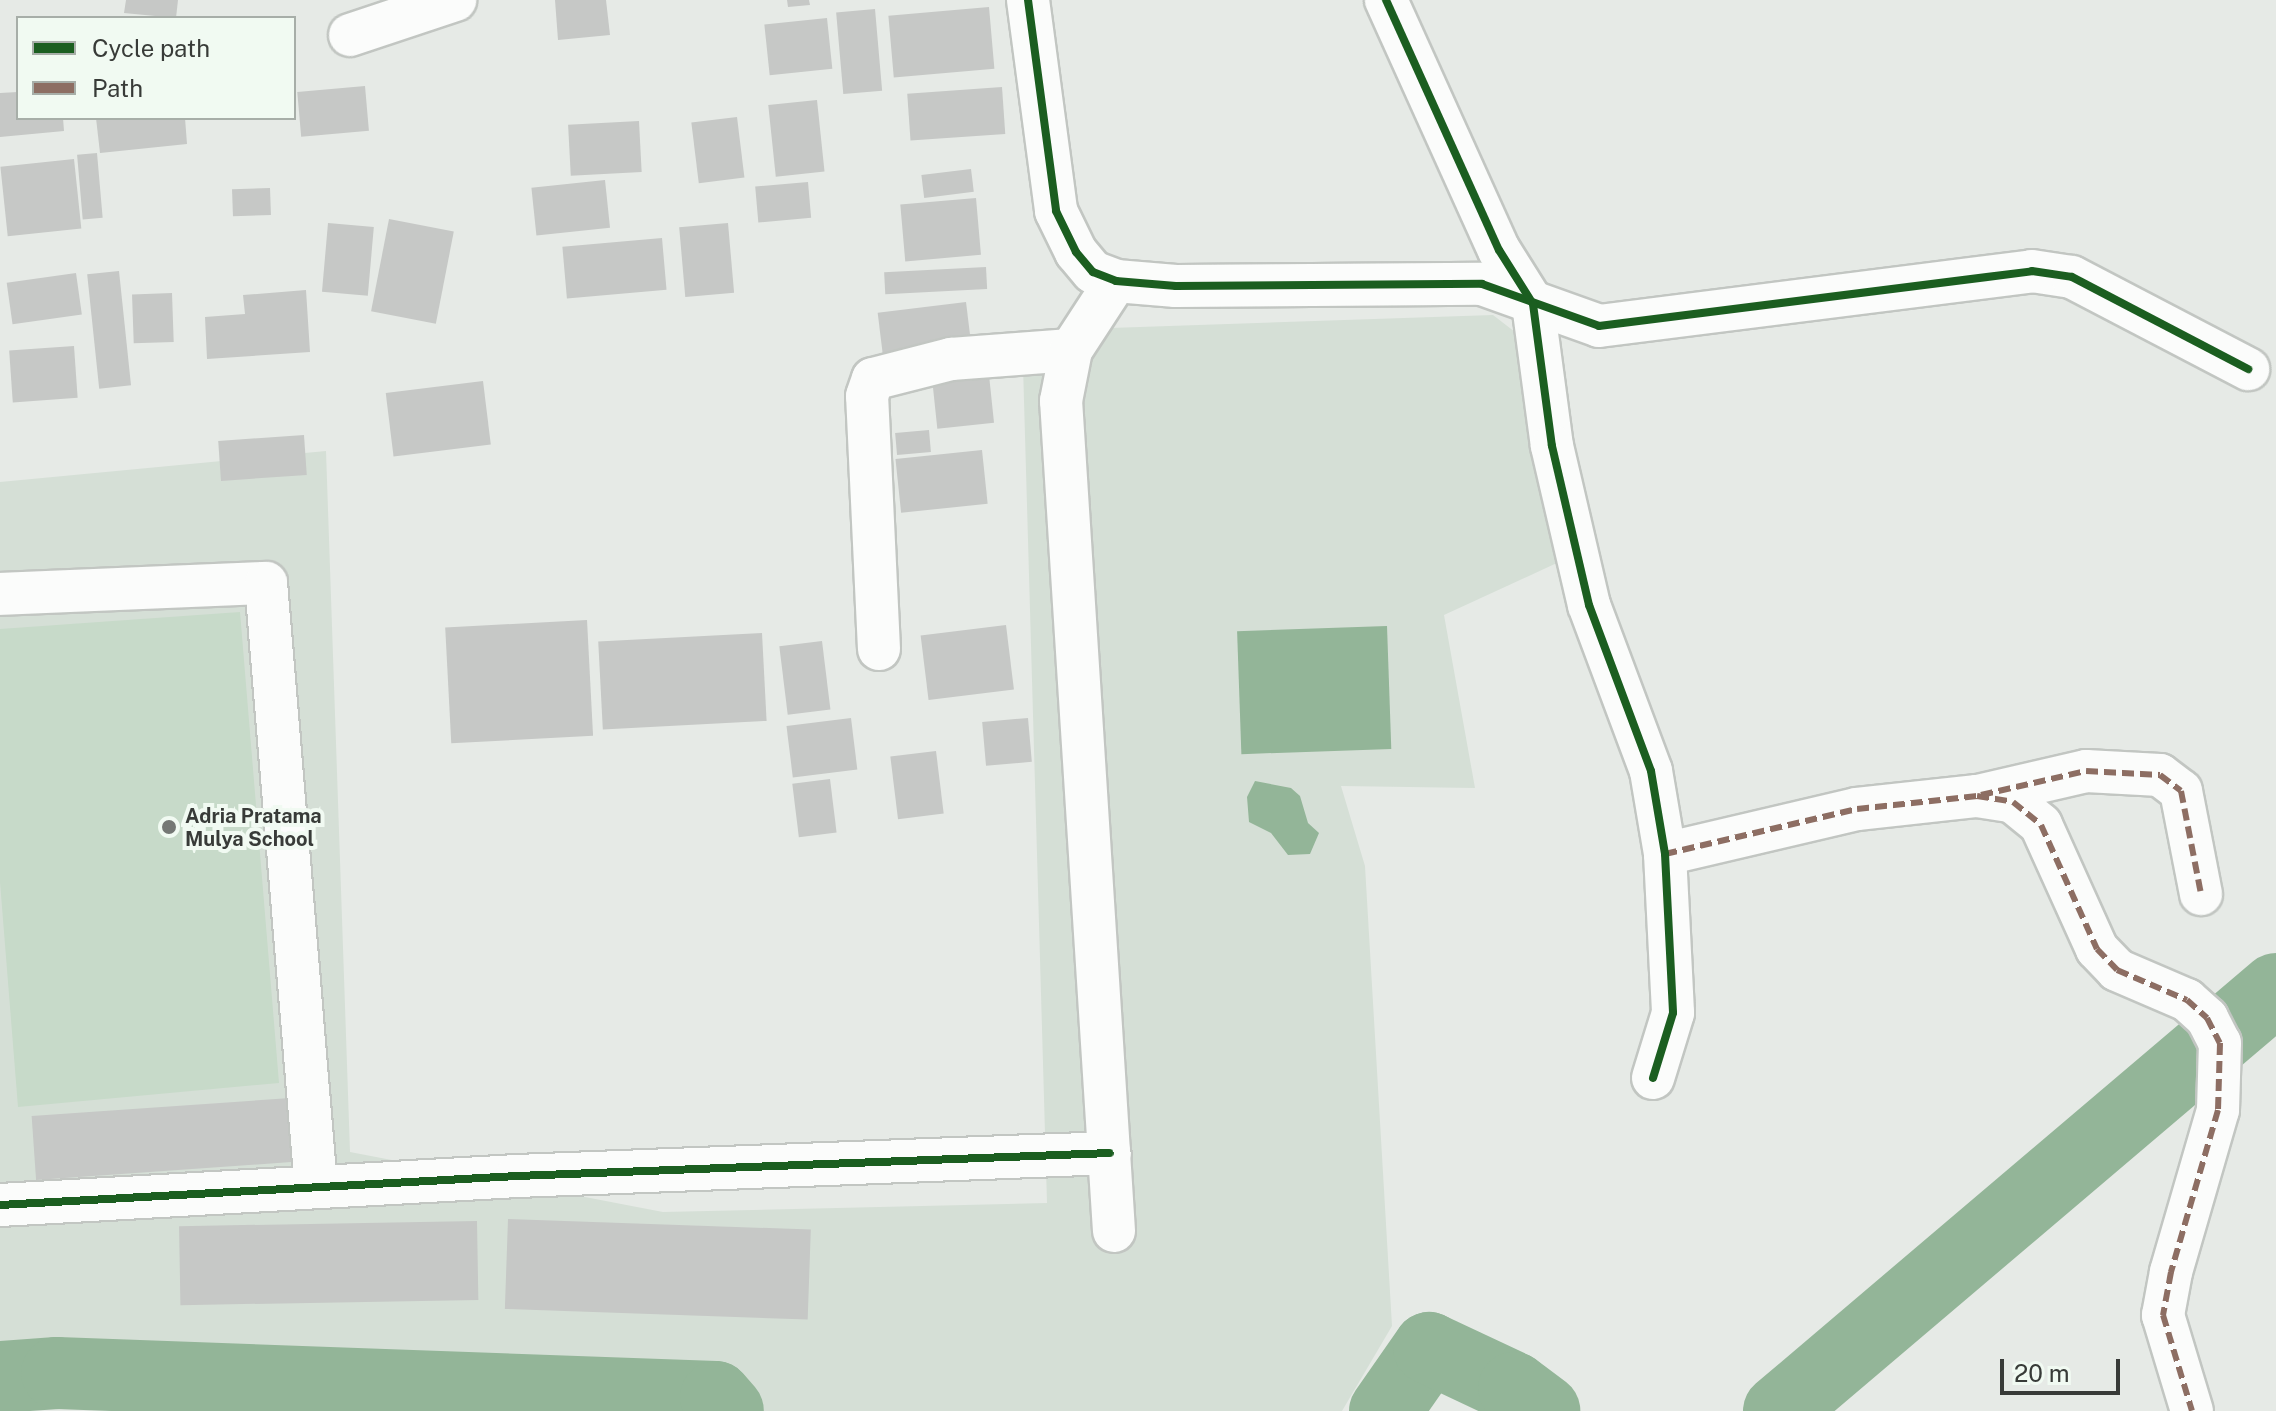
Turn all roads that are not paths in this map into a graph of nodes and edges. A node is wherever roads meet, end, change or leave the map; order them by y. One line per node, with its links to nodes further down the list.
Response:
1 (455, 0): 4 (street)
2 (1028, 0): 5 (street)
3 (1386, 0): 6 (street)
4 (350, 35)
5 (1116, 281): 6 (street); 7 (street)
6 (1533, 304): 8 (street); 12 (street)
7 (1071, 350): 10 (street); 15 (street)
8 (2248, 369)
9 (0, 594): 16 (street)
10 (879, 649)
11 (1977, 796): 12 (street); 13 (street); 19 (street)
12 (1665, 854): 14 (street)
13 (2201, 894)
14 (1653, 1078)
15 (1110, 1153): 16 (street); 18 (street)
16 (316, 1187): 17 (street)
17 (0, 1205)
18 (1114, 1231)
19 (2192, 1411)

